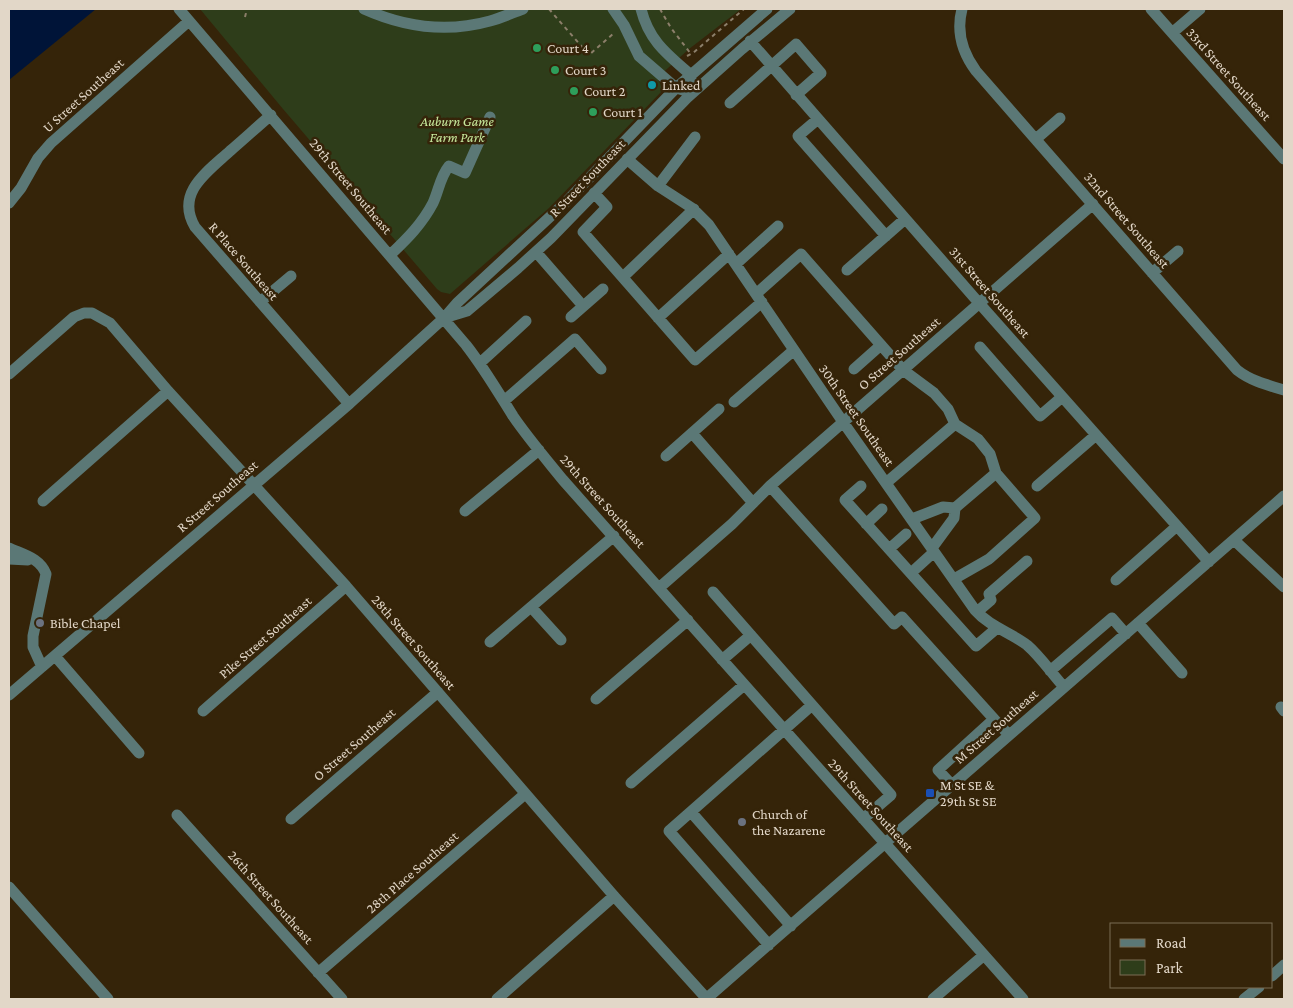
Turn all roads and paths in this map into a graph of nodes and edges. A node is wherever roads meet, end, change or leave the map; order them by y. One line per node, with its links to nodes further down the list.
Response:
1 (179, 9): 17 (street, 29th Street Southeast)
2 (247, 9): 16 (path)
3 (364, 9): 18 (street)
4 (505, 9): 18 (street)
5 (522, 9): 18 (street)
6 (548, 9): 19 (path)
7 (613, 9): 19 (street)
8 (641, 9): 25 (street)
9 (660, 9): 22 (path)
10 (744, 9): 22 (path)
11 (768, 9): 25 (street, R Street Southeast)
12 (790, 9): 21 (street, R Street Southeast)
13 (962, 9): 35 (street, 32nd Street Southeast)
14 (1151, 9): 20 (street, 33rd Street Southeast)
15 (1200, 9): 20 (street)
16 (245, 17)
17 (189, 21): 30 (street, 29th Street Southeast); 40 (street, U Street Southeast)
18 (489, 21)
19 (624, 25): 26 (street)
20 (1172, 33): 36 (street, 33rd Street Southeast)
21 (750, 42): 24 (street, 31st Street Southeast); 27 (street, R Street Southeast)
22 (692, 54): 23 (path)
23 (685, 57)
24 (771, 66): 28 (street, 31st Street Southeast); 28 (street); 29 (street)
25 (691, 75): 26 (street, R Street Southeast); 27 (street)
26 (676, 88): 27 (street); 61 (street, R Street Southeast)
27 (692, 92): 37 (street, R Street Southeast)
28 (796, 95): 33 (street, 31st Street Southeast)
29 (730, 103)
30 (271, 115): 49 (street, 29th Street Southeast); 57 (street, R Place Southeast)
31 (490, 117): 49 (street)
32 (1060, 118): 35 (street)
33 (818, 119): 43 (street, 31st Street Southeast); 45 (street)
34 (695, 137): 38 (street)
35 (1036, 139): 41 (street, 32nd Street Southeast)
36 (1284, 157)
37 (627, 159): 38 (street, 30th Street Southeast); 39 (street, R Street Southeast)
38 (658, 186): 42 (street, 30th Street Southeast)
39 (594, 193): 47 (street, R Street Southeast); 54 (street)
40 (9, 203)
41 (1093, 204): 52 (street, 32nd Street Southeast); 58 (street, O Street Southeast)
42 (694, 209): 48 (street, 30th Street Southeast); 54 (street)
43 (905, 219): 45 (street); 58 (street, 31st Street Southeast)
44 (778, 226): 50 (street)
45 (886, 236): 51 (street)
46 (1178, 251): 52 (street)
47 (536, 252): 59 (street); 61 (street, R Street Southeast)
48 (729, 254): 50 (street, 30th Street Southeast); 62 (street)
49 (390, 255): 61 (street, 29th Street Southeast)
50 (736, 264): 56 (street, 30th Street Southeast)
51 (847, 270)
52 (1152, 272): 72 (street, 32nd Street Southeast)
53 (291, 276): 57 (street)
54 (623, 277): 62 (street)
55 (603, 289): 59 (street)
56 (759, 298): 62 (street); 64 (street); 66 (street, 30th Street Southeast)
57 (260, 302): 77 (street, R Place Southeast)
58 (979, 303): 70 (street, O Street Southeast); 74 (street, 31st Street Southeast)
59 (583, 306): 60 (street)
60 (571, 317)
61 (444, 318): 67 (street, 29th Street Southeast); 77 (street, R Street Southeast)
62 (658, 318)
63 (526, 321): 67 (street)
64 (881, 345): 69 (street); 70 (street)
65 (980, 347): 74 (street)
66 (794, 350): 76 (street); 79 (street, 30th Street Southeast)
67 (480, 363): 75 (street, 29th Street Southeast)
68 (601, 369): 75 (street)
69 (854, 369)
70 (903, 370): 79 (street, O Street Southeast); 80 (street)
71 (9, 374): 73 (street, 28th Street Southeast)
72 (1284, 390)
73 (168, 391): 87 (street, 28th Street Southeast); 92 (street)
74 (1062, 396): 82 (street, 31st Street Southeast)
75 (504, 401): 83 (street, 29th Street Southeast)
76 (734, 402)
77 (349, 404): 87 (street, R Street Southeast)
78 (719, 409): 81 (street)
79 (843, 422): 86 (street, 30th Street Southeast); 88 (street, O Street Southeast)
80 (955, 424): 85 (street); 86 (street)
81 (692, 433): 84 (street); 93 (street)
82 (1096, 435): 90 (street); 99 (street, 31st Street Southeast)
83 (539, 450): 96 (street); 101 (street, 29th Street Southeast)
84 (666, 456)
85 (996, 473): 94 (street); 111 (street)
86 (886, 483): 97 (street, 30th Street Southeast)
87 (254, 484): 113 (street, 28th Street Southeast); 126 (street, R Street Southeast)
88 (770, 486): 93 (street, O Street Southeast); 138 (street)
89 (861, 486): 98 (street)
90 (1037, 486)
91 (1284, 496): 102 (street, M Street Southeast)
92 (43, 501)
93 (753, 503): 114 (street, O Street Southeast)
94 (955, 508): 97 (street); 105 (street)
95 (882, 509): 98 (street)
96 (465, 511)
97 (912, 520): 105 (street, 30th Street Southeast)
98 (866, 524): 104 (street)
99 (1178, 526): 109 (street, 31st Street Southeast); 112 (street)
100 (906, 534): 104 (street)
101 (614, 536): 114 (street, 29th Street Southeast); 117 (street)
102 (1234, 540): 109 (street, M Street Southeast); 115 (street)
103 (9, 548): 107 (street)
104 (889, 549): 110 (street)
105 (933, 550): 110 (street); 111 (street, 30th Street Southeast)
106 (9, 559): 107 (street)
107 (37, 560): 128 (street)
108 (1027, 561): 118 (street)
109 (1209, 562): 120 (street, M Street Southeast)
110 (911, 573): 121 (street)
111 (954, 579): 118 (street, 30th Street Southeast)
112 (1116, 580)
113 (346, 586): 133 (street, 28th Street Southeast); 137 (street, Pike Street Southeast)
114 (660, 587): 119 (street, 29th Street Southeast)
115 (1284, 587)
116 (713, 592): 123 (street)
117 (530, 607): 124 (street); 125 (street)
118 (977, 612): 121 (street, 30th Street Southeast)
119 (688, 620): 127 (street, 29th Street Southeast); 135 (street)
120 (1138, 623): 122 (street, M Street Southeast); 130 (street)
121 (997, 628): 129 (street, 30th Street Southeast)
122 (1126, 634): 129 (street); 132 (street, M Street Southeast)
123 (750, 635): 127 (street); 136 (street)
124 (561, 640)
125 (490, 642)
126 (55, 656): 128 (street, R Street Southeast); 141 (street)
127 (722, 660): 131 (street, 29th Street Southeast)
128 (42, 666): 134 (street, R Street Southeast)
129 (1050, 671): 132 (street, 30th Street Southeast)
130 (1182, 673)
131 (744, 685): 139 (street, 29th Street Southeast); 142 (street)
132 (1064, 687): 140 (street, M Street Southeast)
133 (438, 692): 144 (street, 28th Street Southeast); 147 (street, O Street Southeast)
134 (9, 695)
135 (596, 699)
136 (812, 705): 139 (street); 148 (street)
137 (203, 710)
138 (994, 719): 140 (street); 143 (street)
139 (784, 730): 145 (street); 148 (street, 29th Street Southeast)
140 (1009, 735): 143 (street, M Street Southeast)
141 (139, 753)
142 (631, 783)
143 (952, 785): 149 (street, M Street Southeast)
144 (525, 794): 151 (street, 28th Street Southeast); 156 (street, 28th Place Southeast)
145 (691, 812): 152 (street); 153 (street)
146 (177, 815): 156 (street, 26th Street Southeast)
147 (291, 819)
148 (863, 819): 149 (street, 29th Street Southeast)
149 (885, 844): 152 (street, M Street Southeast); 154 (street, 29th Street Southeast)
150 (9, 887): 159 (street)
151 (614, 896): 161 (street); 162 (street, 28th Street Southeast)
152 (791, 926): 153 (street, M Street Southeast)
153 (769, 945): 162 (street, M Street Southeast)
154 (984, 955): 163 (street); 164 (street, 29th Street Southeast)
155 (1284, 965): 157 (street)
156 (318, 973): 160 (street, 26th Street Southeast)
157 (1273, 975)
158 (1258, 988): 165 (street)
159 (108, 999)
160 (342, 999)
161 (497, 999)
162 (707, 999)
163 (933, 999)
164 (1023, 999)
165 (1244, 999)

